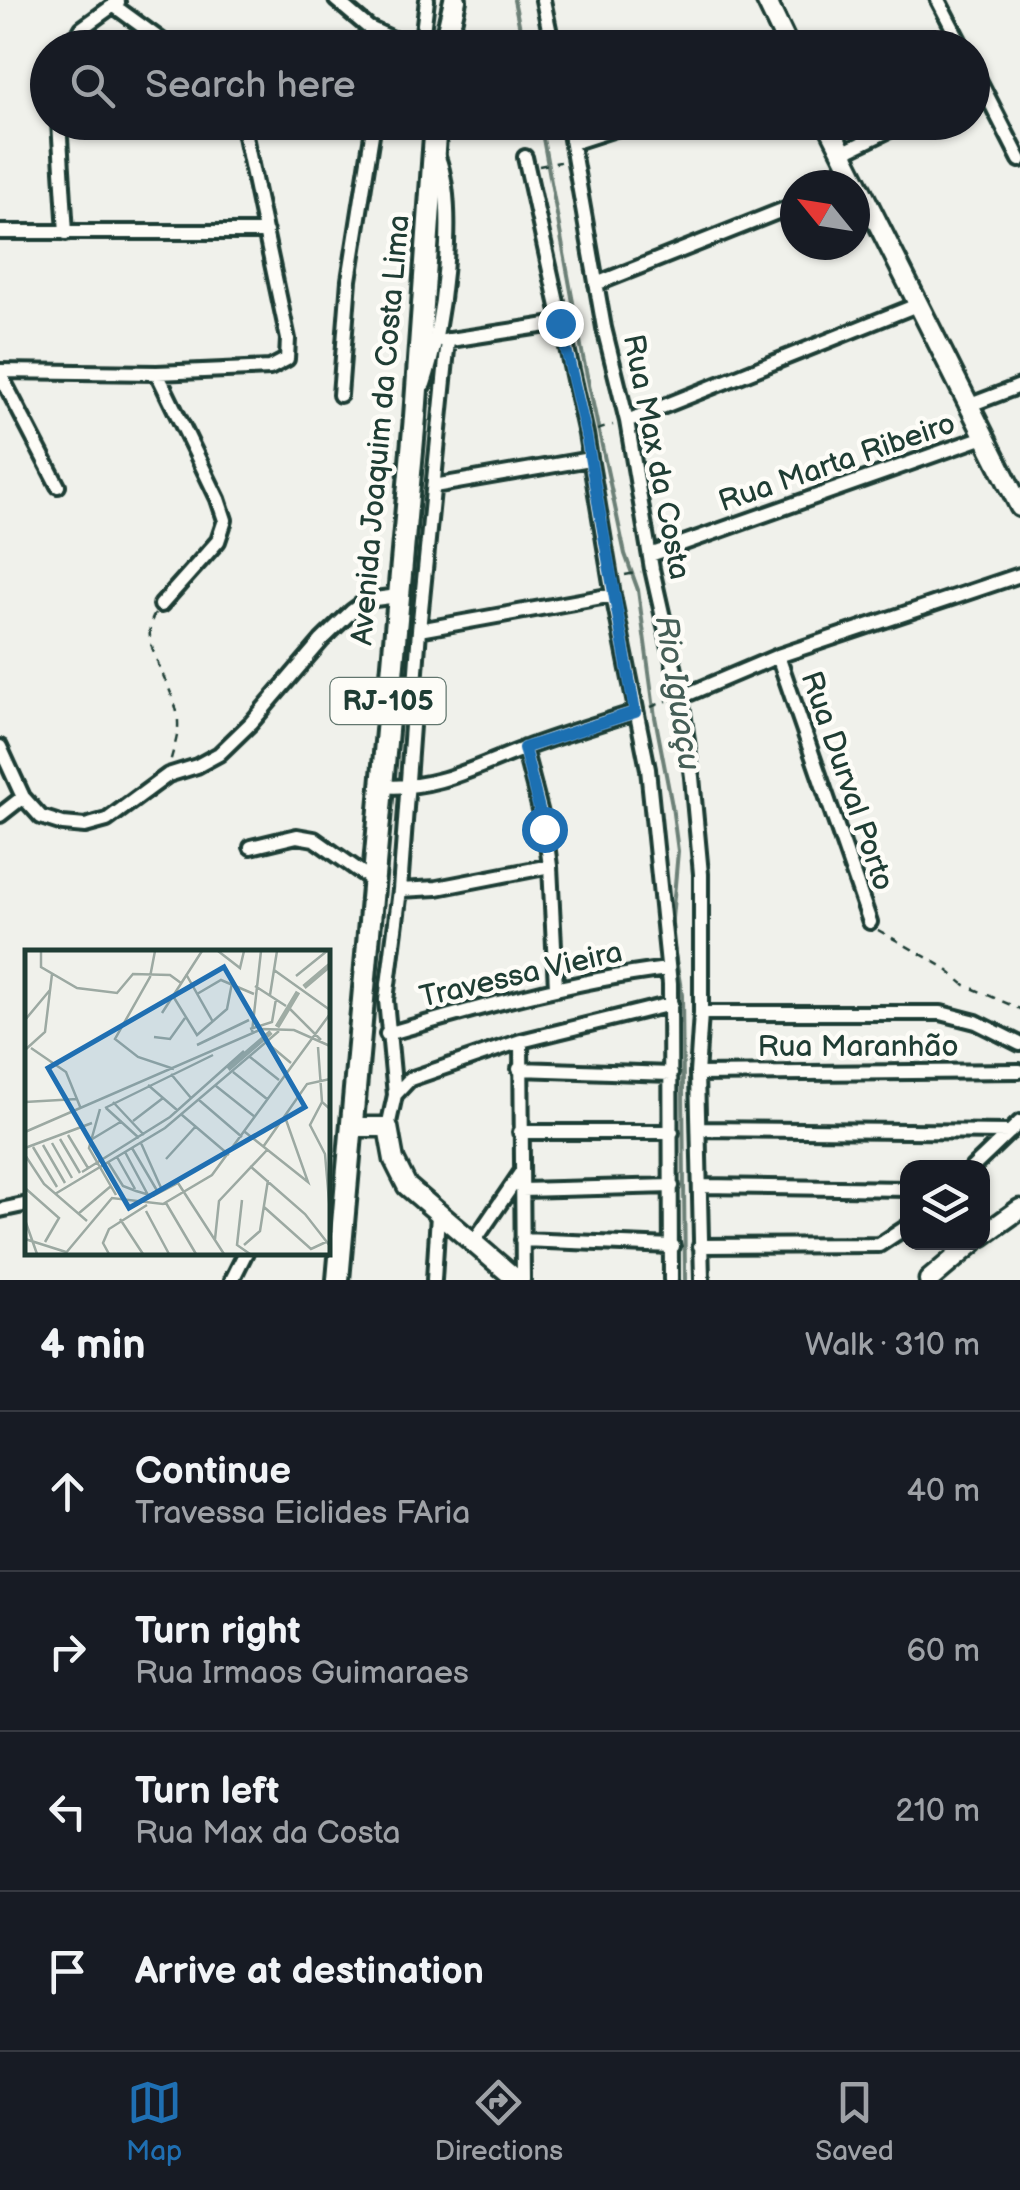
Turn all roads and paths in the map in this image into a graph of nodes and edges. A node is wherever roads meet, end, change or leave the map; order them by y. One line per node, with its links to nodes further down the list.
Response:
1 (336, 0): 8 (street)
2 (426, 0): 12 (street)
3 (454, 0): 13 (main road)
4 (766, 0): 15 (street)
5 (938, 0): 16 (street)
6 (117, 2): 9 (street); 10 (street)
7 (549, 2): 14 (street)
8 (369, 28): 11 (street)
9 (81, 30)
10 (150, 30)
11 (373, 30)
12 (423, 30)
13 (448, 30)
14 (551, 30)
15 (780, 30)
16 (954, 30)
17 (990, 106): 27 (street)
18 (60, 140): 38 (street)
19 (246, 140): 37 (street)
20 (371, 140): 46 (street)
21 (435, 140): 28 (main road, Avenida Joaquim da Costa Lima / RJ-105)
22 (571, 140): 26 (street, Rua Max da Costa)
23 (581, 140): 26 (street)
24 (835, 140): 29 (street)
25 (869, 140): 29 (street)
26 (572, 143): 39 (street, Rua Max da Costa)
27 (1016, 143): 30 (street)
28 (435, 150): 42 (street); 47 (main road, Avenida Joaquim da Costa Lima / RJ-105)
29 (842, 153): 33 (street)
30 (1020, 160)
31 (566, 161): 32 (path)
32 (530, 162): 41 (street)
33 (847, 170)
34 (780, 211): 39 (street)
35 (870, 219): 40 (street)
36 (0, 232): 38 (street)
37 (266, 232): 38 (street); 44 (street)
38 (66, 233)
39 (596, 284): 49 (street, Rua Max da Costa)
40 (917, 305): 48 (street); 49 (street)
41 (560, 323): 42 (street); 52 (street)
42 (442, 341): 47 (street); 54 (street)
43 (0, 373): 44 (street); 53 (street)
44 (157, 373): 62 (street)
45 (1020, 386): 48 (street)
46 (340, 395)
47 (417, 398): 60 (main road, Avenida Joaquim da Costa Lima / RJ-105)
48 (970, 405): 51 (street)
49 (624, 422): 50 (path); 56 (street, Rua Max da Costa)
50 (592, 432)
51 (984, 438): 55 (street); 56 (street, Rua Marta Ribeiro)
52 (590, 459): 54 (street); 61 (street)
53 (58, 486)
54 (434, 486): 63 (street)
55 (1020, 507)
56 (650, 556): 65 (street, Rua Max da Costa)
57 (646, 570): 59 (path)
58 (1020, 575): 64 (street)
59 (616, 577)
60 (398, 596): 69 (street); 70 (main road, Avenida Joaquim da Costa Lima / RJ-105)
61 (613, 596): 63 (street); 66 (street)
62 (161, 605): 69 (path)
63 (419, 630): 71 (street)
64 (778, 656): 65 (street); 80 (street, Rua Durval Porto)
65 (678, 698): 66 (path); 85 (street, Rua Max da Costa)
66 (638, 711): 68 (street); 81 (street)
67 (0, 747): 72 (street)
68 (524, 748): 71 (street); 77 (street)
69 (168, 775): 72 (street)
70 (381, 786): 71 (street); 74 (main road, Avenida Joaquim da Costa Lima / RJ-105)
71 (408, 789): 76 (street)
72 (23, 797): 73 (street)
73 (0, 816)
74 (375, 844): 76 (street); 78 (main road, Avenida Joaquim da Costa Lima / RJ-105)
75 (251, 846): 78 (street)
76 (403, 846): 79 (street)
77 (550, 866): 79 (street); 82 (street)
78 (372, 880): 94 (main road, Avenida Joaquim da Costa Lima / RJ-105)
79 (400, 890): 86 (street)
80 (870, 922): 84 (path)
81 (667, 969): 82 (street, Travessa Vieira); 83 (street)
82 (556, 987): 86 (street, Travessa Vieira)
83 (671, 1004): 87 (street); 91 (street)
84 (1020, 1009)
85 (701, 1013): 88 (street); 92 (street, Rua Max da Costa)
86 (388, 1034): 93 (street)
87 (521, 1041): 89 (street); 93 (street)
88 (1020, 1044)
89 (519, 1069): 91 (street); 98 (street)
90 (1020, 1071): 92 (street, Rua Maranhão)
91 (670, 1074): 99 (street)
92 (698, 1074): 97 (street, Rua Max da Costa)
93 (395, 1095): 95 (street)
94 (351, 1126): 95 (street); 110 (main road, Avenida Joaquim da Costa Lima / RJ-105)
95 (388, 1127): 109 (street)
96 (1015, 1127): 97 (street); 100 (street)
97 (699, 1128): 103 (street, Rua Max da Costa)
98 (520, 1132): 99 (street); 101 (street)
99 (672, 1132): 102 (street)
100 (980, 1160)
101 (521, 1172): 104 (street); 114 (street)
102 (672, 1186): 104 (street); 115 (street)
103 (701, 1186): 105 (street); 116 (street, Rua Max da Costa)
104 (522, 1190): 113 (street)
105 (900, 1190)
106 (25, 1205): 107 (street)
107 (0, 1210)
108 (1020, 1210): 111 (street)
109 (438, 1214): 114 (street); 121 (street)
110 (334, 1228): 120 (main road, Avenida Joaquim da Costa Lima / RJ-105)
111 (990, 1229)
112 (900, 1233): 116 (street)
113 (522, 1240): 115 (street); 122 (street)
114 (473, 1243): 122 (street)
115 (673, 1246): 123 (street)
116 (700, 1246): 124 (street, Rua Max da Costa)
117 (964, 1250): 125 (street)
118 (244, 1255): 119 (street)
119 (232, 1280)
120 (338, 1280)
121 (434, 1280)
122 (520, 1280)
123 (671, 1280)
124 (702, 1280)
125 (929, 1280)

